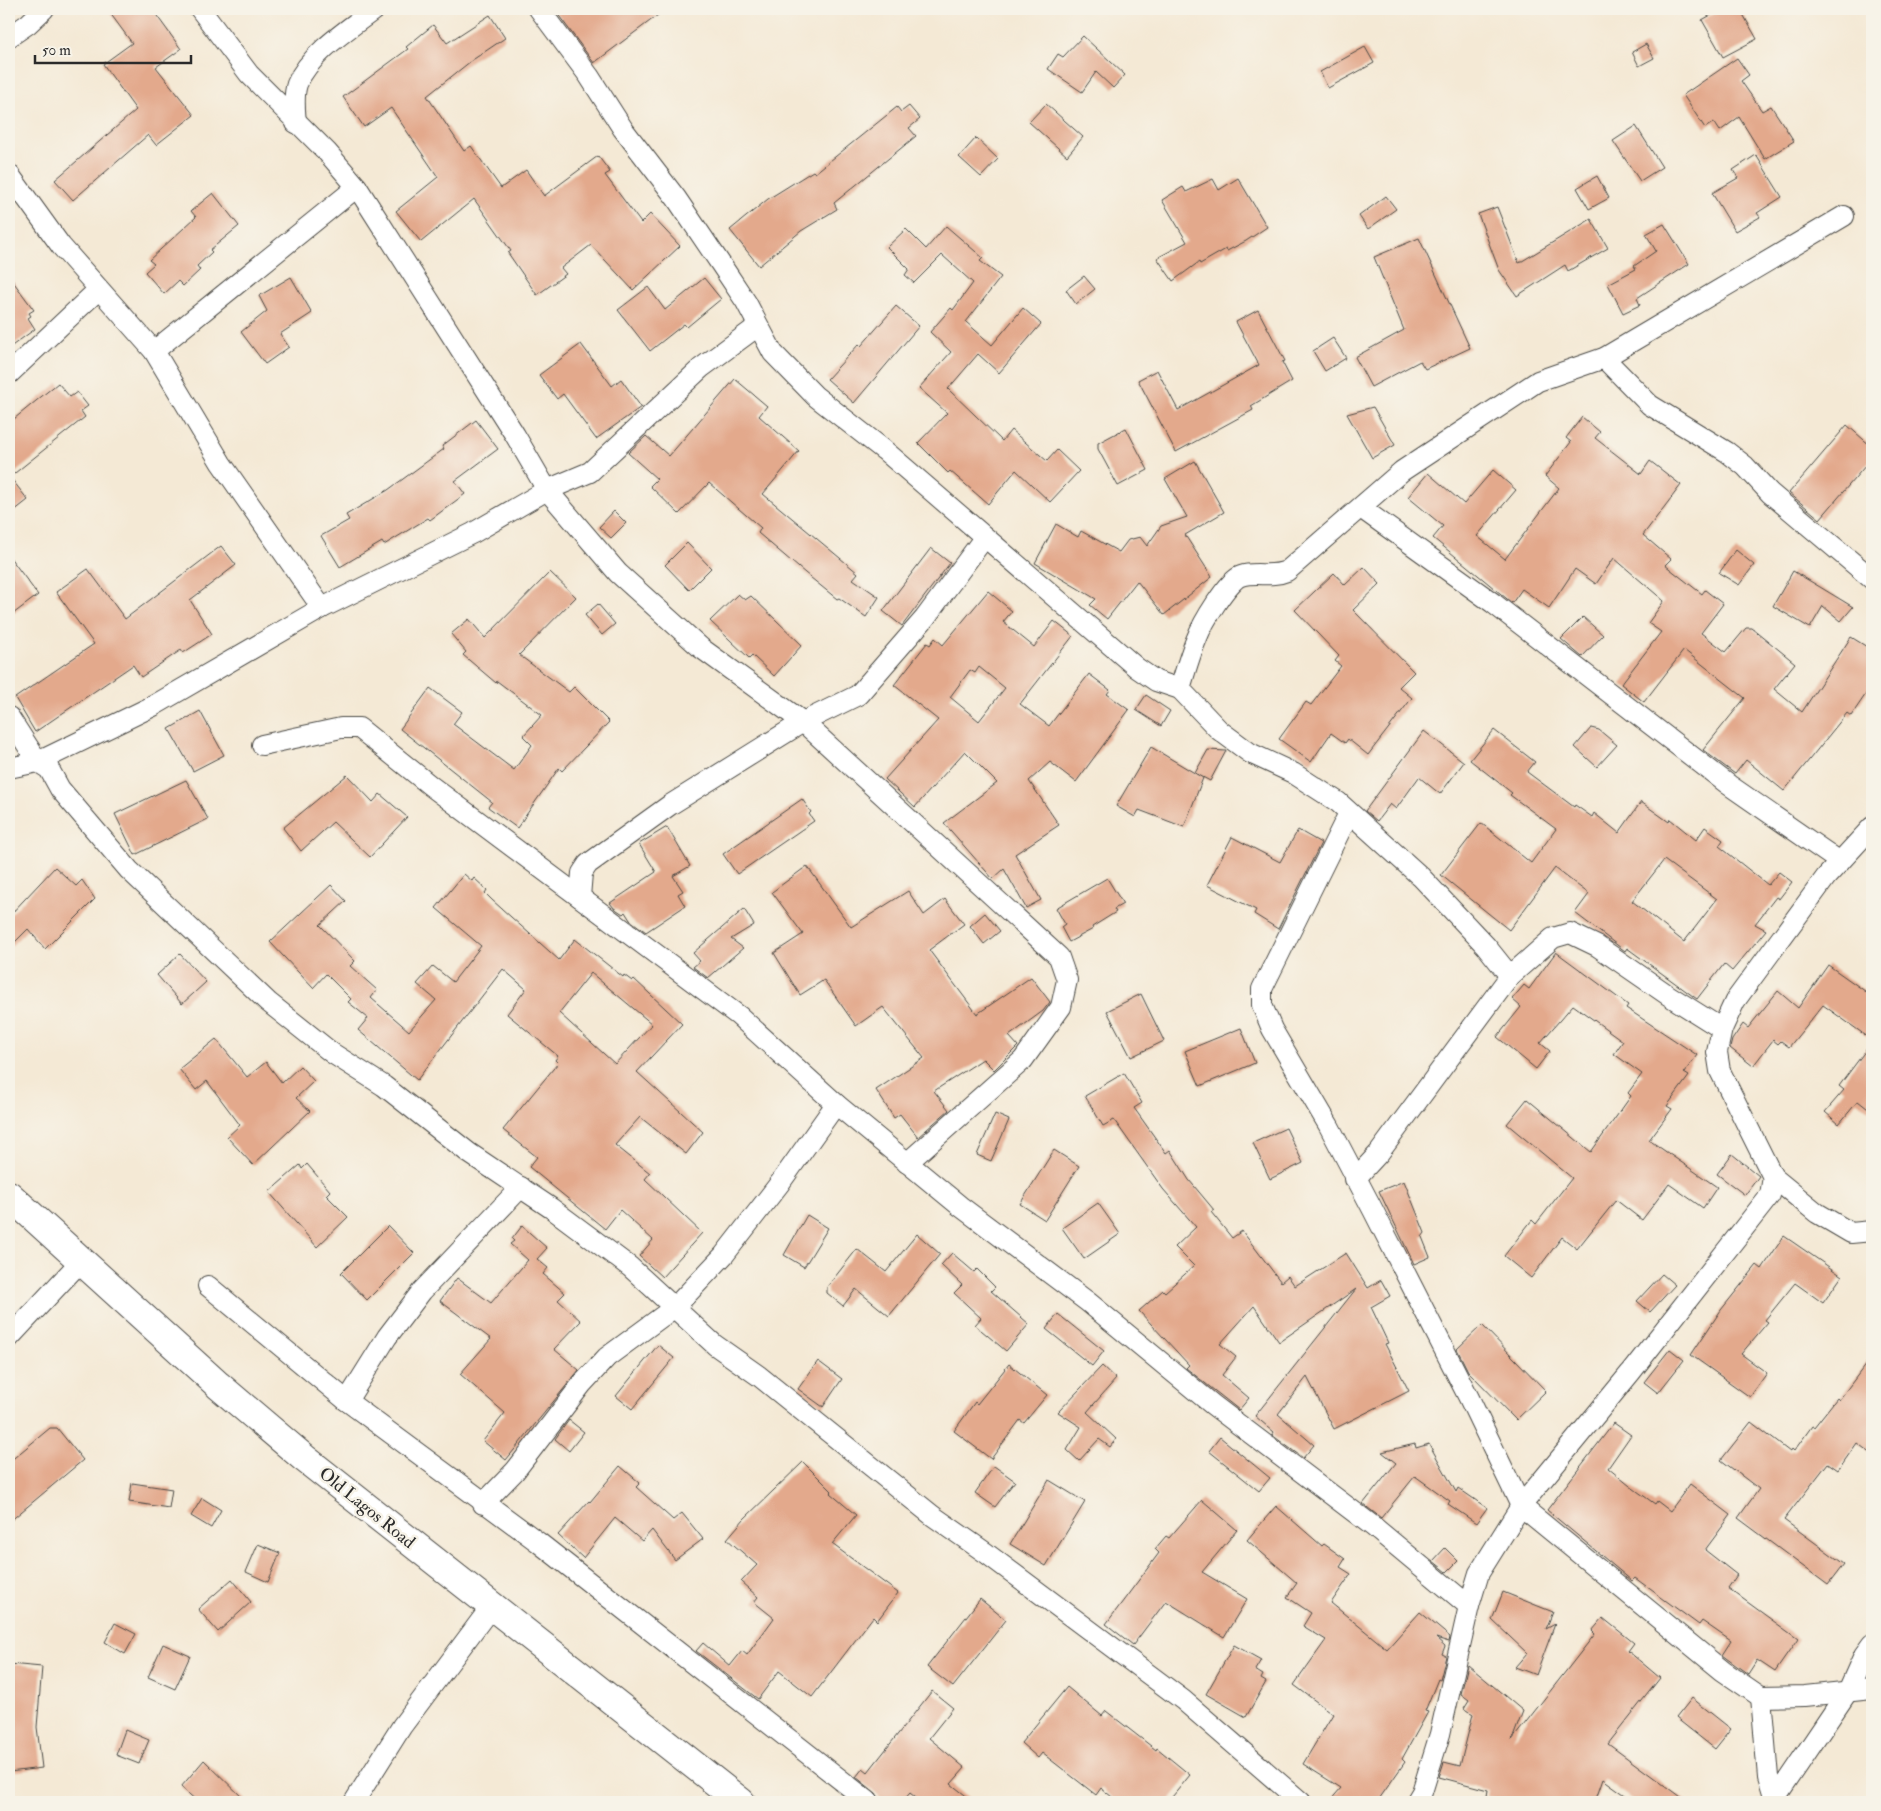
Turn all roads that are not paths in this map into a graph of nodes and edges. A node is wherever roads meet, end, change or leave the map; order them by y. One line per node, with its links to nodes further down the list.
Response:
1 (44, 9): 5 (street)
2 (200, 9): 6 (street)
3 (375, 9): 6 (street)
4 (539, 9): 11 (street)
5 (9, 37)
6 (296, 123): 8 (street)
7 (9, 174): 10 (street)
8 (357, 187): 12 (street); 15 (street)
9 (1844, 216): 13 (street)
10 (98, 290): 12 (street); 14 (street)
11 (758, 326): 15 (street); 17 (street)
12 (154, 351): 19 (street)
13 (1604, 358): 16 (street); 18 (street)
14 (9, 374)
15 (547, 490): 19 (street); 22 (street)
16 (1361, 508): 20 (street); 28 (street)
17 (984, 538): 20 (street); 22 (street)
18 (1872, 579)
19 (322, 608): 24 (street)
20 (1180, 689): 26 (street)
21 (9, 716): 24 (street)
22 (803, 722): 29 (street); 33 (street)
23 (262, 745): 29 (street)
24 (38, 762): 25 (street); 36 (street)
25 (9, 768)
26 (1349, 813): 30 (street); 35 (street)
27 (1872, 827): 28 (street)
28 (1840, 862): 31 (street)
29 (580, 896): 32 (street)
30 (1510, 976): 31 (street); 35 (street)
31 (1722, 1029): 34 (street)
32 (836, 1104): 33 (street); 41 (street)
33 (907, 1163): 46 (street)
34 (1773, 1178): 38 (street); 45 (street)
35 (1356, 1179): 45 (street)
36 (521, 1187): 41 (street); 43 (street)
37 (9, 1196): 39 (main road, Old Lagos Road)
38 (1872, 1231)
39 (81, 1261): 42 (street); 47 (main road, Old Lagos Road)
40 (208, 1286): 43 (street)
41 (675, 1307): 44 (street); 56 (street)
42 (9, 1338)
43 (347, 1401): 44 (street)
44 (484, 1504): 55 (street)
45 (1521, 1506): 46 (street); 51 (street)
46 (1469, 1606): 57 (street)
47 (491, 1607): 53 (street); 54 (main road, Old Lagos Road)
48 (1872, 1644): 50 (street)
49 (1872, 1689): 50 (street)
50 (1848, 1691): 51 (street); 52 (street)
51 (1761, 1697): 52 (street)
52 (1775, 1801)
53 (354, 1802)
54 (741, 1802)
55 (869, 1802)
56 (1301, 1802)
57 (1416, 1802)

